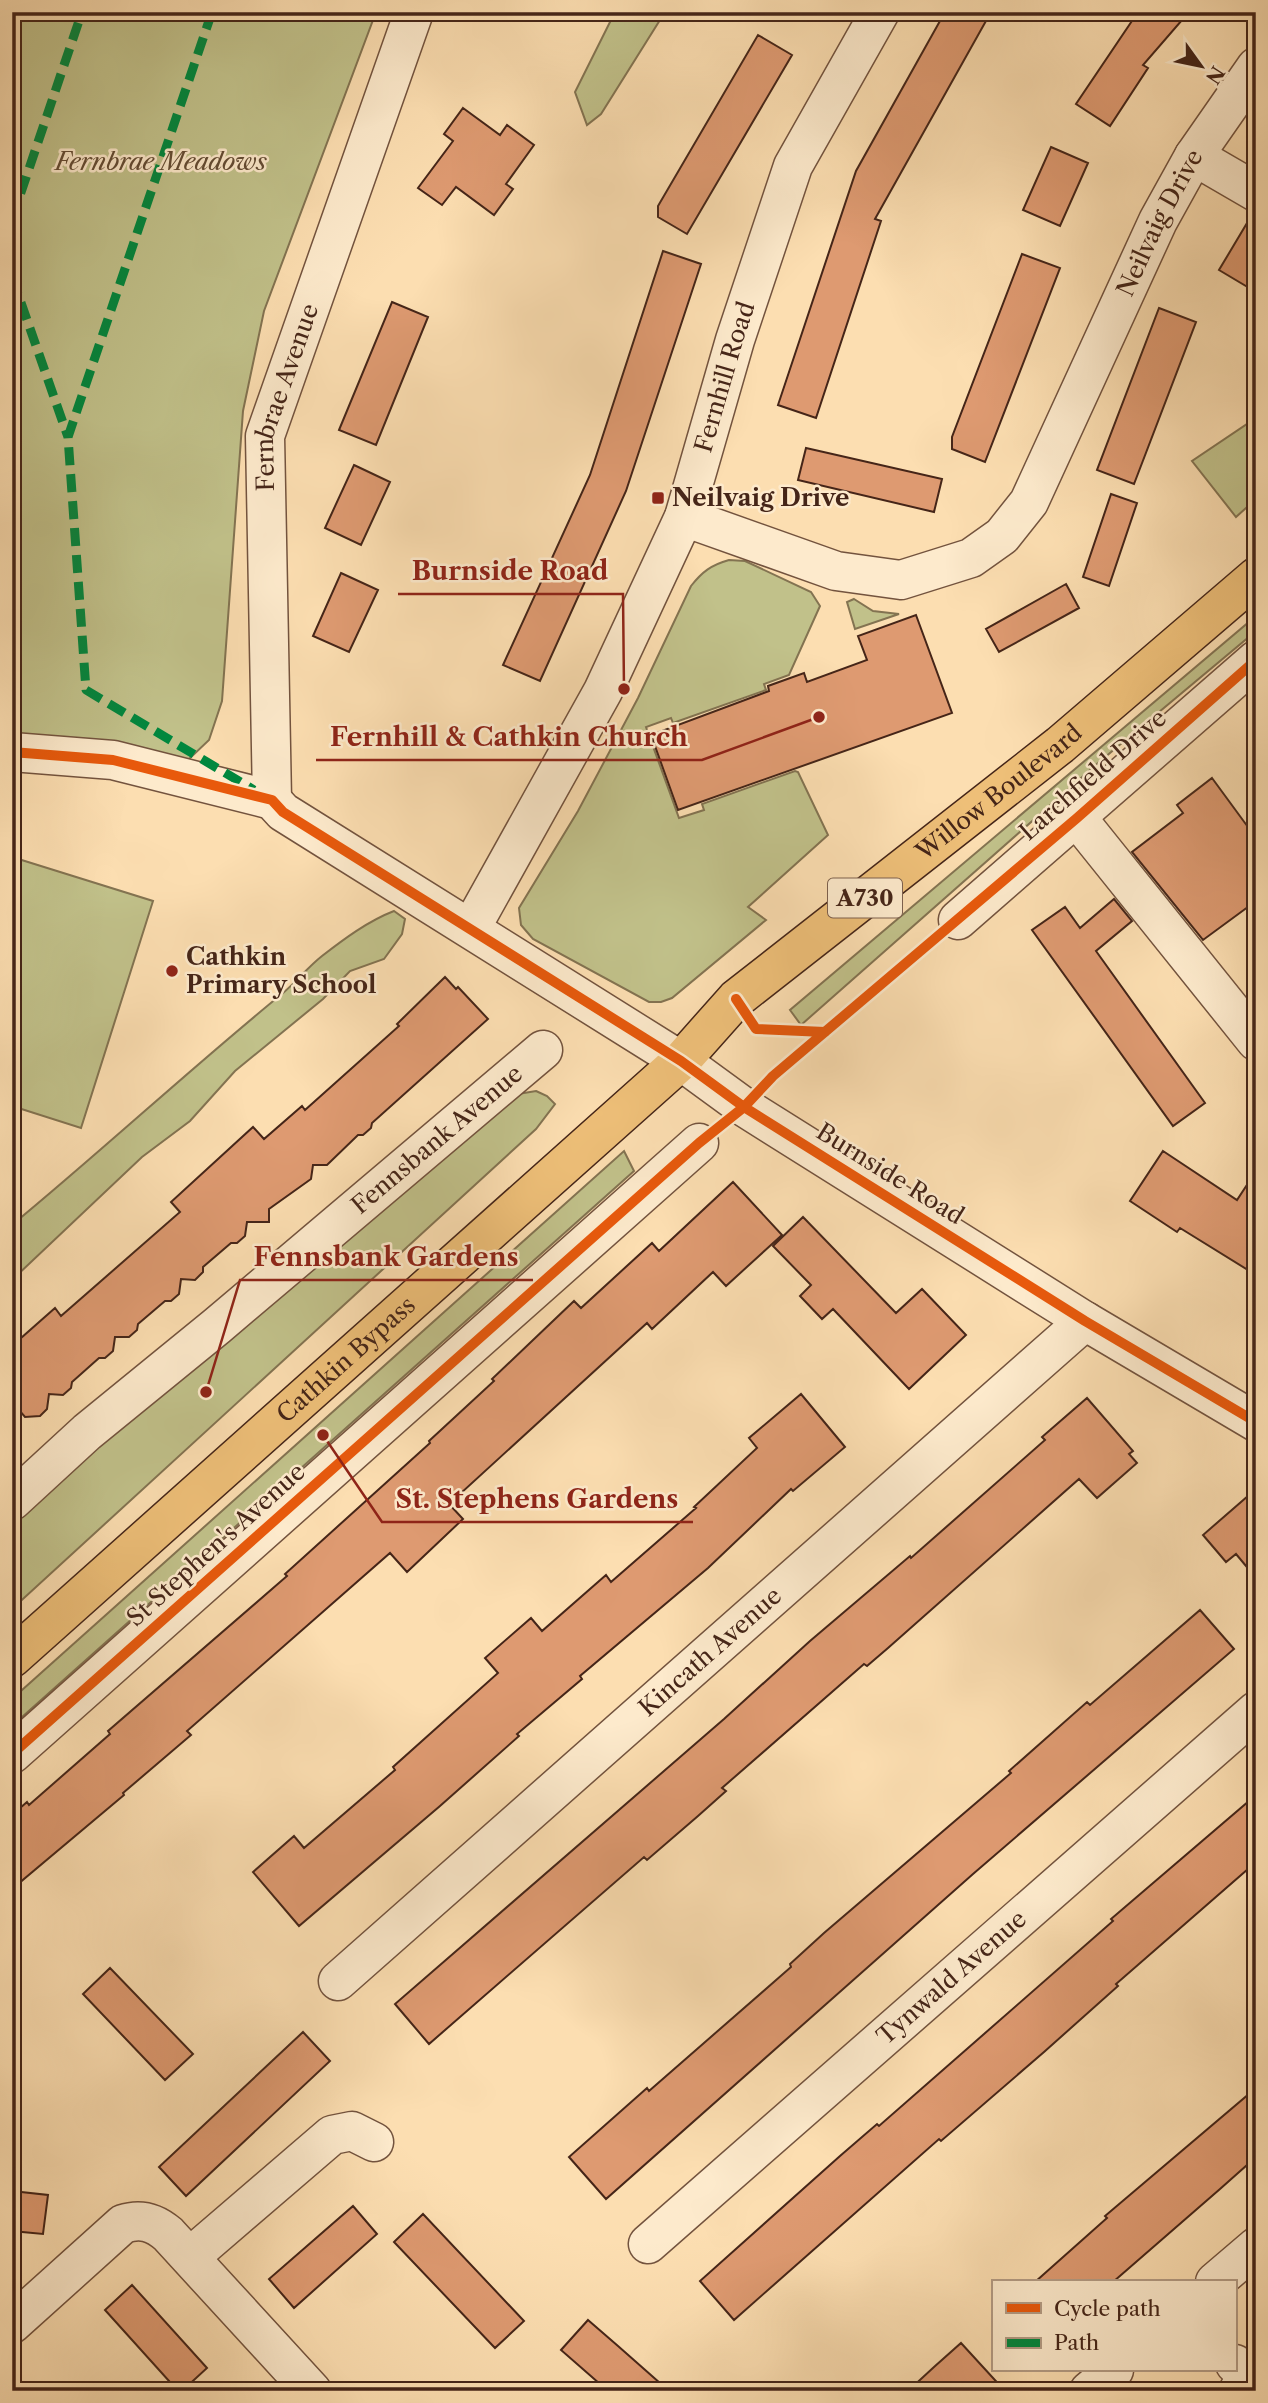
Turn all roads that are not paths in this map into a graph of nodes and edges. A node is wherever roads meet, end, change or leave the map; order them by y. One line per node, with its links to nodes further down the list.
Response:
1 (414, 12): 10 (street, Fernbrae Avenue)
2 (880, 12): 6 (street, Fernhill Road)
3 (1256, 67): 4 (street, Neilvaig Drive)
4 (1194, 156): 5 (street); 6 (street, Neilvaig Drive)
5 (1256, 192)
6 (684, 517): 13 (street, Fernhill Road)
7 (1256, 578): 16 (main road, Willow Boulevard / A730)
8 (1256, 660): 11 (street, Larchfield Drive)
9 (12, 752): 10 (street, Burnside Road)
10 (272, 800): 13 (street, Burnside Road)
11 (1077, 818): 12 (street, Larchfield Drive); 14 (street)
12 (958, 920)
13 (471, 928): 16 (street, Burnside Road)
14 (1256, 1041)
15 (543, 1050): 20 (street, Fennsbank Avenue)
16 (681, 1061): 18 (street, Burnside Road); 21 (main road, Cathkin Bypass / A730)
17 (699, 1143): 23 (street, St Stephen's Avenue)
18 (1085, 1321): 19 (street, Burnside Road); 24 (street, Kincath Avenue)
19 (1256, 1423)
20 (12, 1501)
21 (12, 1658)
22 (1256, 1711): 26 (street, Tynwald Avenue)
23 (12, 1754)
24 (338, 1981)
25 (374, 2142): 28 (street)
26 (648, 2244)
27 (1256, 2247): 29 (street)
28 (190, 2257): 30 (street); 32 (street)
29 (1217, 2280)
30 (12, 2324)
31 (1112, 2372): 33 (street)
32 (312, 2391)
33 (1089, 2391)

